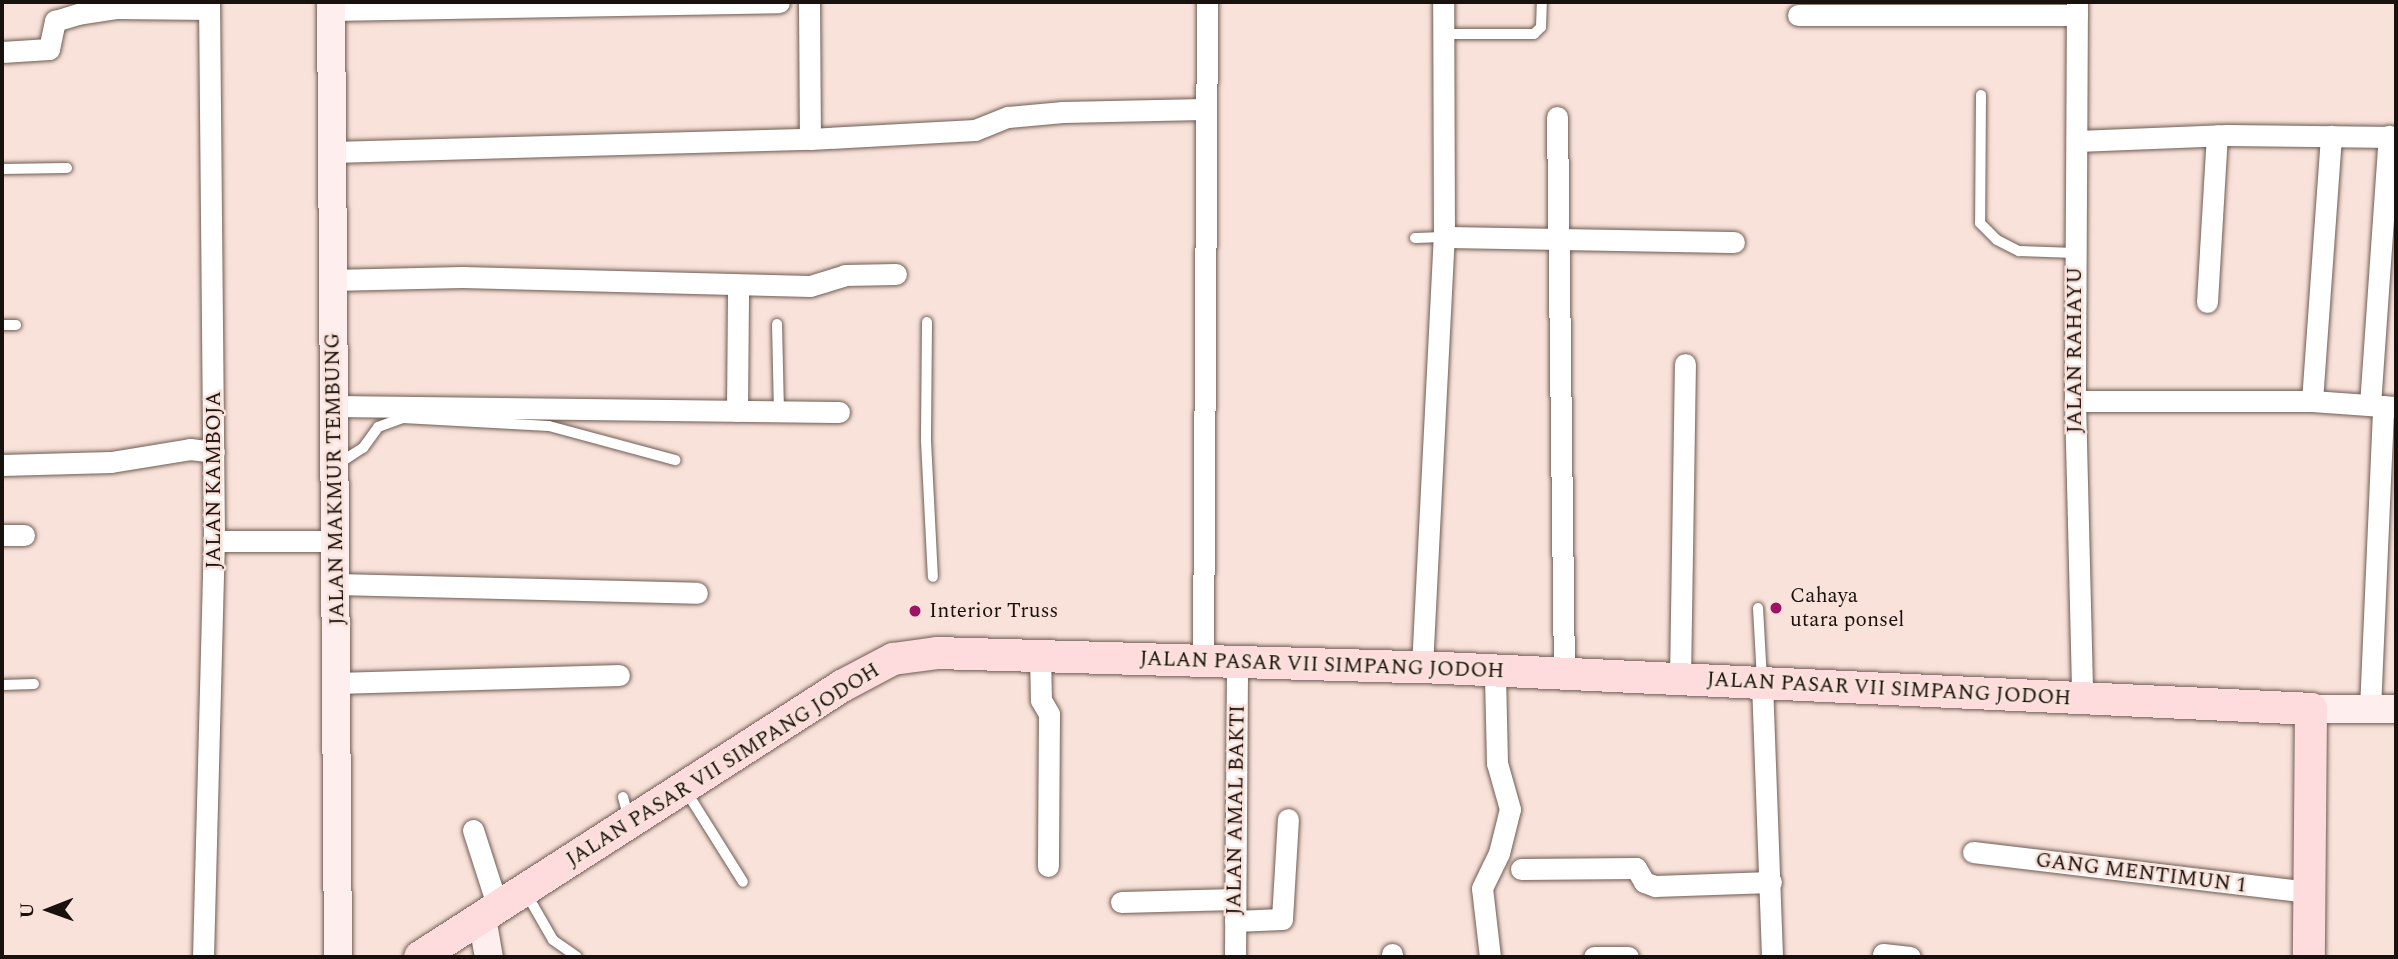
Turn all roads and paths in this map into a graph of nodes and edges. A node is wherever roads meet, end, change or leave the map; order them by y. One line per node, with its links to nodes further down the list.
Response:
1 (779, 2): 7 (street)
2 (809, 2): 18 (street)
3 (1207, 2): 13 (street)
4 (1443, 2): 10 (street)
5 (1542, 2): 10 (lane)
6 (209, 6): 11 (street); 44 (street, JALAN KAMBOJA)
7 (331, 6): 20 (street, JALAN MAKMUR TEMBUNG)
8 (2077, 8): 9 (street); 19 (street, JALAN RAHAYU)
9 (1798, 15)
10 (1443, 34): 23 (street)
11 (2, 52)
12 (1981, 96): 27 (lane)
13 (1204, 109): 18 (street); 57 (street)
14 (1557, 117): 25 (street)
15 (2217, 135): 16 (street); 19 (street); 31 (street)
16 (2332, 136): 17 (street); 38 (street)
17 (2392, 136): 40 (street)
18 (810, 139): 20 (street)
19 (2077, 141): 27 (street, JALAN RAHAYU)
20 (332, 152): 29 (street, JALAN MAKMUR TEMBUNG)
21 (2, 169): 22 (lane)
22 (67, 169)
23 (1444, 237): 24 (lane); 25 (street); 59 (street)
24 (1415, 238)
25 (1559, 242): 26 (street); 61 (street)
26 (1734, 242)
27 (2075, 253): 37 (street, JALAN RAHAYU)
28 (896, 274): 30 (street)
29 (331, 281): 30 (street); 39 (street, JALAN MAKMUR TEMBUNG)
30 (738, 287): 41 (street)
31 (2207, 302)
32 (927, 322): 52 (lane)
33 (777, 324): 42 (lane)
34 (2, 325): 35 (lane)
35 (16, 325)
36 (1685, 364): 63 (street)
37 (2075, 401): 38 (street); 68 (street, JALAN RAHAYU)
38 (2312, 401): 40 (street)
39 (334, 406): 41 (street); 47 (street, JALAN MAKMUR TEMBUNG)
40 (2383, 406): 70 (street)
41 (737, 411): 42 (street)
42 (779, 411): 43 (street)
43 (839, 412)
44 (214, 452): 46 (street); 50 (street, JALAN KAMBOJA)
45 (675, 460): 47 (lane)
46 (2, 465)
47 (335, 465): 51 (street, JALAN MAKMUR TEMBUNG)
48 (2, 535): 49 (street)
49 (24, 535)
50 (214, 541): 51 (street); 86 (street, JALAN KAMBOJA)
51 (336, 541): 53 (street, JALAN MAKMUR TEMBUNG)
52 (933, 577)
53 (336, 584): 54 (street); 64 (street, JALAN MAKMUR TEMBUNG)
54 (697, 593)
55 (1758, 608): 65 (lane)
56 (1040, 654): 57 (main road, JALAN PASAR VII SIMPANG JODOH); 71 (main road, JALAN PASAR VII SIMPANG JODOH); 75 (street)
57 (1203, 660): 58 (main road, JALAN PASAR VII SIMPANG JODOH)
58 (1237, 662): 59 (main road, JALAN PASAR VII SIMPANG JODOH); 81 (street, JALAN AMAL BAKTI)
59 (1422, 667): 60 (main road, JALAN PASAR VII SIMPANG JODOH)
60 (1495, 672): 61 (main road, JALAN PASAR VII SIMPANG JODOH); 92 (street)
61 (1564, 674): 63 (main road, JALAN PASAR VII SIMPANG JODOH)
62 (619, 675): 64 (street)
63 (1680, 679): 65 (main road, JALAN PASAR VII SIMPANG JODOH)
64 (337, 683): 87 (street, JALAN MAKMUR TEMBUNG)
65 (1762, 683): 68 (main road, JALAN PASAR VII SIMPANG JODOH); 78 (street)
66 (34, 684): 67 (lane)
67 (2, 685)
68 (2082, 697): 69 (main road, JALAN PASAR VII SIMPANG JODOH)
69 (2311, 709): 70 (street); 80 (main road)
70 (2383, 709)
71 (685, 788): 77 (lane); 79 (main road, JALAN PASAR VII SIMPANG JODOH)
72 (1288, 819): 84 (street)
73 (473, 830): 83 (street)
74 (1973, 852): 80 (street, GANG MENTIMUN 1)
75 (1048, 866)
76 (1521, 869): 78 (street)
77 (744, 882)
78 (1771, 882): 95 (street)
79 (525, 890): 83 (main road, JALAN PASAR VII SIMPANG JODOH); 90 (lane)
80 (2309, 892): 97 (main road)
81 (1235, 899): 82 (street); 84 (street, JALAN AMAL BAKTI)
82 (1121, 902)
83 (490, 913): 88 (main road, JALAN PASAR VII SIMPANG JODOH); 89 (street)
84 (1235, 921): 91 (street, JALAN AMAL BAKTI)
85 (1883, 954): 96 (street)
86 (202, 957)
87 (338, 957)
88 (420, 957)
89 (489, 957)
90 (577, 957)
91 (1235, 957)
92 (1490, 957)
93 (1594, 957): 94 (street)
94 (1628, 957)
95 (1772, 957)
96 (1910, 957)
97 (2309, 957)

